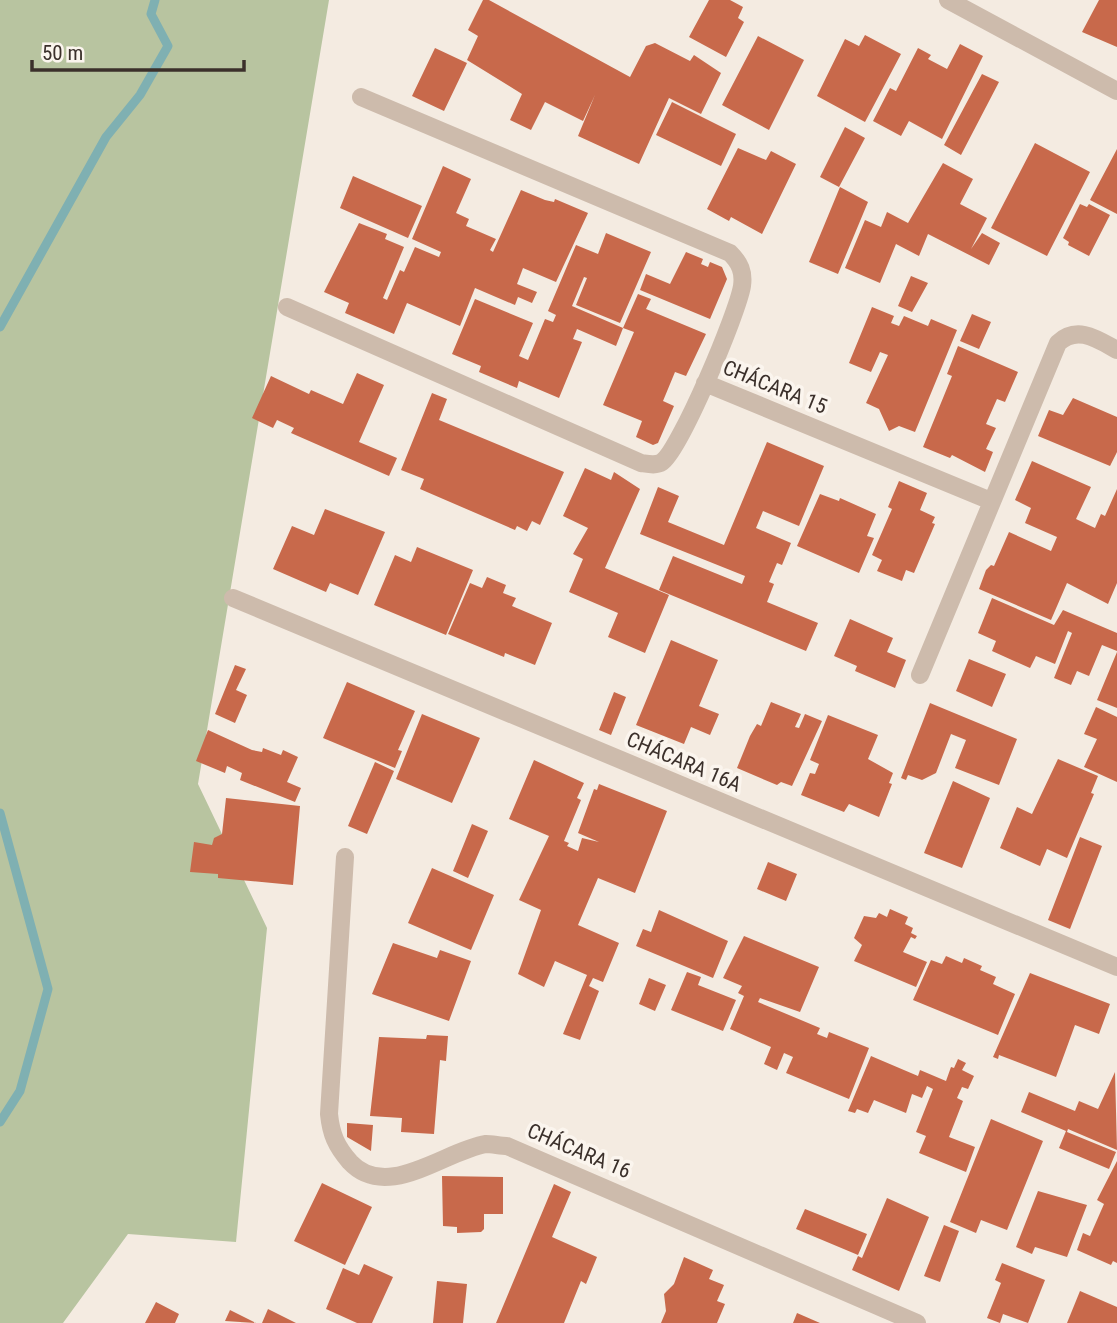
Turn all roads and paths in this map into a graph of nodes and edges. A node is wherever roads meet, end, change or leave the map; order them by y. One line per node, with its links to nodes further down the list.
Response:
1 (948, 0): 2 (street)
2 (1117, 91)
3 (361, 97): 6 (street)
4 (287, 307): 6 (street, CHÁCARA 15)
5 (1117, 350): 7 (street)
6 (705, 383): 7 (street, CHÁCARA 15)
7 (991, 501): 9 (street)
8 (233, 597): 11 (street, CHÁCARA 16A)
9 (920, 675)
10 (345, 857): 12 (street, CHÁCARA 16)
11 (1117, 967)
12 (917, 1323)

